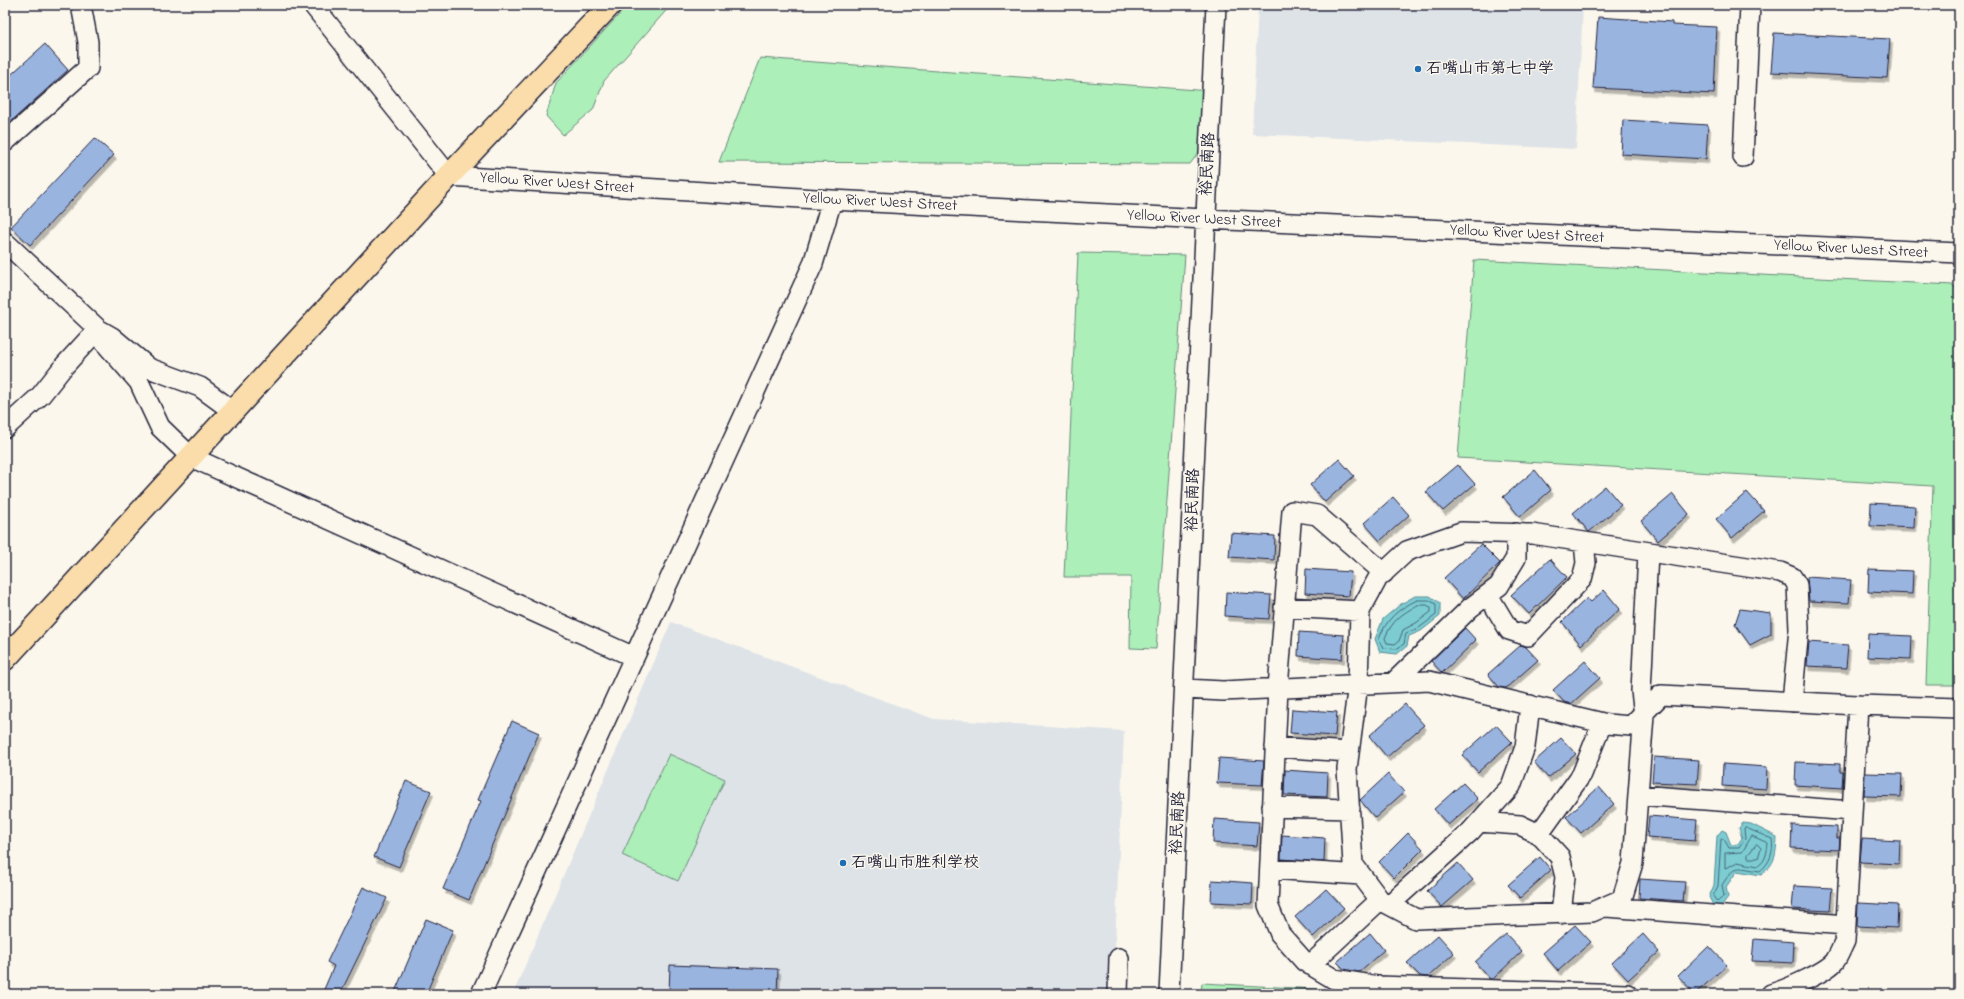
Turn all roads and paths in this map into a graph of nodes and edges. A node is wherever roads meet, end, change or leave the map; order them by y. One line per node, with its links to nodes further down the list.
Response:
1 (81, 5): 6 (street)
2 (313, 5): 8 (street)
3 (610, 5): 8 (main road)
4 (1216, 5): 10 (street, 裕民南路)
5 (1750, 5): 7 (street)
6 (5, 142)
7 (1743, 157)
8 (449, 176): 9 (street, Yellow River West Street); 14 (main road)
9 (832, 200): 10 (street, Yellow River West Street); 24 (street)
10 (1205, 219): 12 (street, Yellow River West Street); 29 (street, 裕民南路)
11 (5, 242): 13 (street)
12 (1959, 254)
13 (98, 329): 14 (street); 15 (street); 16 (street)
14 (233, 411): 16 (main road)
15 (5, 428)
16 (191, 457): 24 (street); 25 (main road)
17 (1516, 533): 18 (street); 20 (street); 21 (street)
18 (1584, 542): 19 (street); 21 (street)
19 (1648, 553): 30 (street); 34 (street)
20 (1384, 573): 22 (street); 23 (street)
21 (1488, 594): 26 (street)
22 (1284, 607): 23 (street); 28 (street)
23 (1360, 611): 27 (street)
24 (634, 657): 52 (street)
25 (5, 659)
26 (1394, 682): 27 (street); 31 (street)
27 (1358, 684): 28 (street); 37 (street)
28 (1278, 688): 29 (street); 36 (street)
29 (1185, 689): 54 (street, 裕民南路)
30 (1792, 702): 32 (street); 34 (street)
31 (1530, 705): 35 (street); 42 (street)
32 (1858, 705): 33 (street); 41 (street)
33 (1959, 708)
34 (1644, 715): 35 (street); 38 (street)
35 (1602, 723): 43 (street)
36 (1275, 746): 37 (street); 39 (street)
37 (1350, 752): 40 (street)
38 (1638, 795): 41 (street); 47 (street)
39 (1272, 807): 40 (street); 44 (street)
40 (1350, 809): 45 (street)
41 (1852, 811): 49 (street)
42 (1479, 822): 43 (street); 46 (street)
43 (1539, 834): 48 (street)
44 (1270, 869): 45 (street); 51 (street)
45 (1361, 875): 46 (street)
46 (1385, 902): 48 (street); 51 (street)
47 (1605, 907): 48 (street); 49 (street)
48 (1561, 914)
49 (1846, 925): 56 (street)
50 (1119, 958): 53 (street)
51 (1310, 965): 55 (street)
52 (481, 994)
53 (1118, 994)
54 (1170, 994)
55 (1627, 994)
56 (1771, 994)

